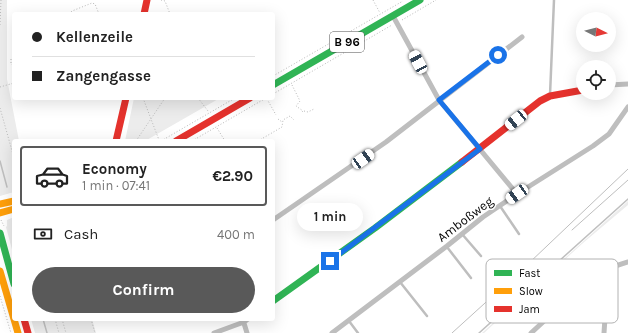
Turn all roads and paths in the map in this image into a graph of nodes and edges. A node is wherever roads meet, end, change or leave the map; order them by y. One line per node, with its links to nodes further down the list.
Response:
1 (1, 0): 16 (path)
2 (147, 0): 11 (street)
3 (162, 0): 12 (path)
4 (373, 0): 13 (path)
5 (406, 0): 21 (path)
6 (420, 0): 14 (street, B 96)
7 (436, 0): 15 (path)
8 (554, 0): 30 (lane)
9 (71, 12): 10 (path)
10 (98, 12)
11 (144, 12)
12 (169, 12)
13 (380, 13)
14 (394, 16): 23 (street, B 96); 39 (street)
15 (399, 21)
16 (0, 25)
17 (393, 25): 29 (path)
18 (522, 37): 39 (street)
19 (11, 59): 20 (path)
20 (12, 64)
21 (275, 75)
22 (12, 84): 27 (path)
23 (275, 84)
24 (628, 84): 26 (street)
25 (292, 85): 42 (path)
26 (616, 85)
27 (0, 87)
28 (576, 91): 30 (street)
29 (275, 93)
30 (550, 96): 58 (street)
31 (126, 100): 50 (street)
32 (144, 100): 45 (path)
33 (164, 100): 45 (path)
34 (200, 100): 43 (path)
35 (231, 100): 53 (path)
36 (247, 100): 54 (street)
37 (265, 100): 55 (path)
38 (268, 100): 44 (path)
39 (439, 100): 58 (street); 66 (street)
40 (628, 107): 60 (street, Amboßweg)
41 (0, 108): 59 (path)
42 (314, 109)
43 (208, 111)
44 (276, 115)
45 (151, 119): 51 (path); 52 (path)
46 (278, 119): 48 (path)
47 (294, 120): 48 (path)
48 (283, 122): 57 (path)
49 (217, 128): 56 (path)
50 (116, 139)
51 (137, 139)
52 (160, 139)
53 (162, 139)
54 (179, 139)
55 (196, 139)
56 (224, 139)
57 (262, 139)
58 (480, 149): 60 (street); 81 (street)
59 (12, 151)
60 (517, 194): 63 (street, Amboßweg)
61 (12, 201): 62 (street)
62 (0, 204)
63 (500, 206): 70 (street, Amboßweg); 71 (lane)
64 (12, 209): 65 (street)
65 (0, 213)
66 (275, 219)
67 (2, 222): 68 (path)
68 (4, 226)
69 (0, 233): 77 (street)
70 (462, 234): 72 (street, Amboßweg); 73 (lane)
71 (519, 234)
72 (447, 246): 78 (lane); 79 (street, Amboßweg)
73 (481, 256)
74 (628, 262): 75 (street)
75 (618, 265)
76 (0, 271): 82 (street)
77 (12, 277)
78 (471, 278)
79 (400, 281): 83 (lane); 84 (street, Amboßweg)
80 (0, 296): 94 (path)
81 (275, 301)
82 (12, 312)
83 (427, 316)
84 (349, 320): 102 (street, Amboßweg); 103 (lane)
85 (15, 321): 95 (street)
86 (25, 321): 96 (street)
87 (56, 321): 97 (path)
88 (63, 321): 98 (path)
89 (92, 321): 99 (path)
90 (243, 321): 100 (street)
91 (245, 321): 101 (street)
92 (544, 323): 104 (street)
93 (605, 323): 105 (street)
94 (11, 333)
95 (18, 333)
96 (28, 333)
97 (59, 333)
98 (66, 333)
99 (95, 333)
100 (214, 333)
101 (247, 333)
102 (332, 333)
103 (358, 333)
104 (533, 333)
105 (604, 333)

